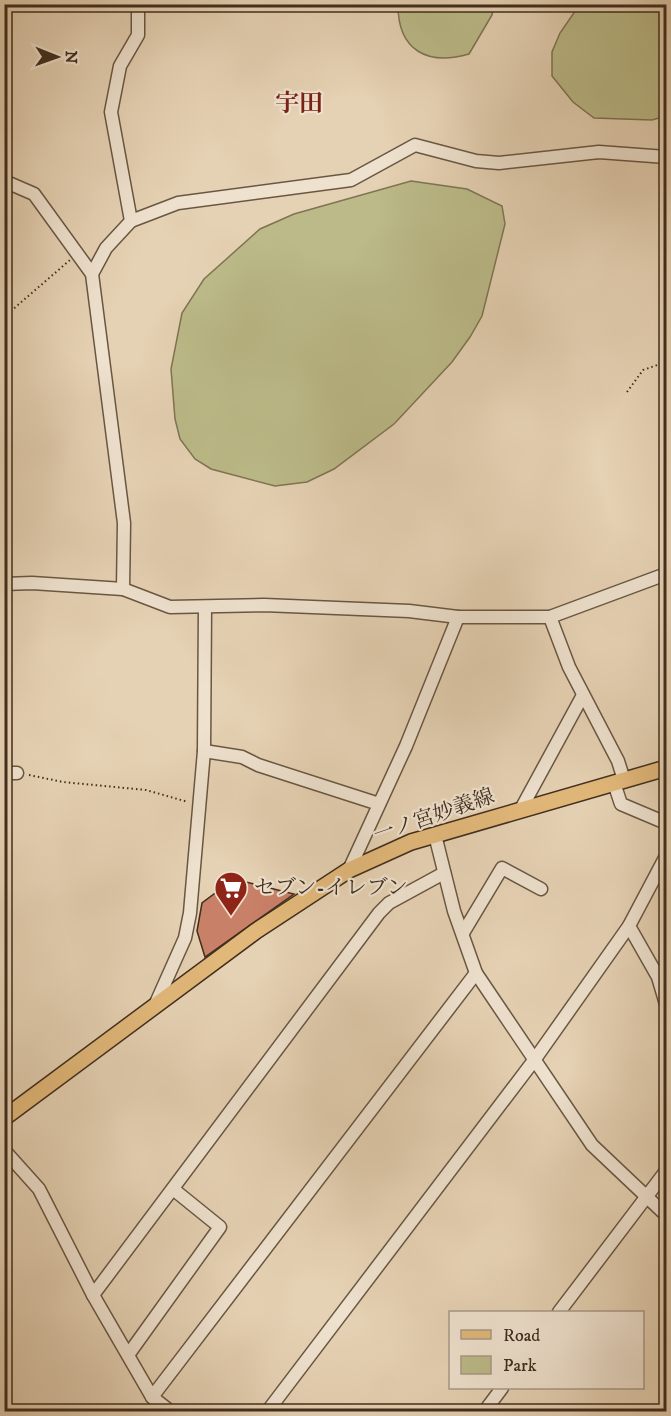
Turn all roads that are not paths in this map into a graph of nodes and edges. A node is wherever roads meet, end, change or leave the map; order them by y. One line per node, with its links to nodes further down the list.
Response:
1 (138, 4): 4 (street)
2 (666, 157): 4 (street)
3 (4, 181): 5 (street)
4 (131, 221): 5 (street)
5 (92, 274): 8 (street)
6 (666, 574): 10 (street)
7 (4, 584): 8 (street)
8 (123, 589): 9 (street)
9 (205, 607): 11 (street); 13 (street)
10 (550, 616): 11 (street); 12 (street)
11 (458, 617): 16 (street)
12 (583, 695): 15 (street); 17 (street)
13 (204, 751): 16 (street); 27 (street)
14 (666, 768): 15 (main road, 一ノ宮妙義線)
15 (619, 781): 17 (main road, 一ノ宮妙義線); 18 (street)
16 (379, 804): 21 (street)
17 (521, 809): 19 (main road, 一ノ宮妙義線)
18 (666, 823)
19 (435, 835): 21 (main road, 一ノ宮妙義線); 22 (street)
20 (666, 856): 24 (street)
21 (349, 870): 27 (main road, 一ノ宮妙義線)
22 (444, 873): 25 (street); 33 (street)
23 (541, 889): 25 (street)
24 (629, 926): 28 (street); 29 (street)
25 (463, 933): 26 (street)
26 (476, 973): 29 (street); 40 (street)
27 (156, 1003): 30 (main road, 一ノ宮妙義線)
28 (666, 1004)
29 (535, 1059): 34 (street); 42 (street)
30 (4, 1118)
31 (4, 1150): 36 (street)
32 (666, 1171): 34 (street)
33 (173, 1189): 36 (street); 38 (street)
34 (646, 1198): 35 (street); 37 (street)
35 (666, 1215)
36 (93, 1295): 38 (street)
37 (560, 1311)
38 (128, 1355): 40 (street)
39 (501, 1389): 43 (street)
40 (152, 1397): 41 (street)
41 (171, 1412)
42 (267, 1412)
43 (484, 1412)

